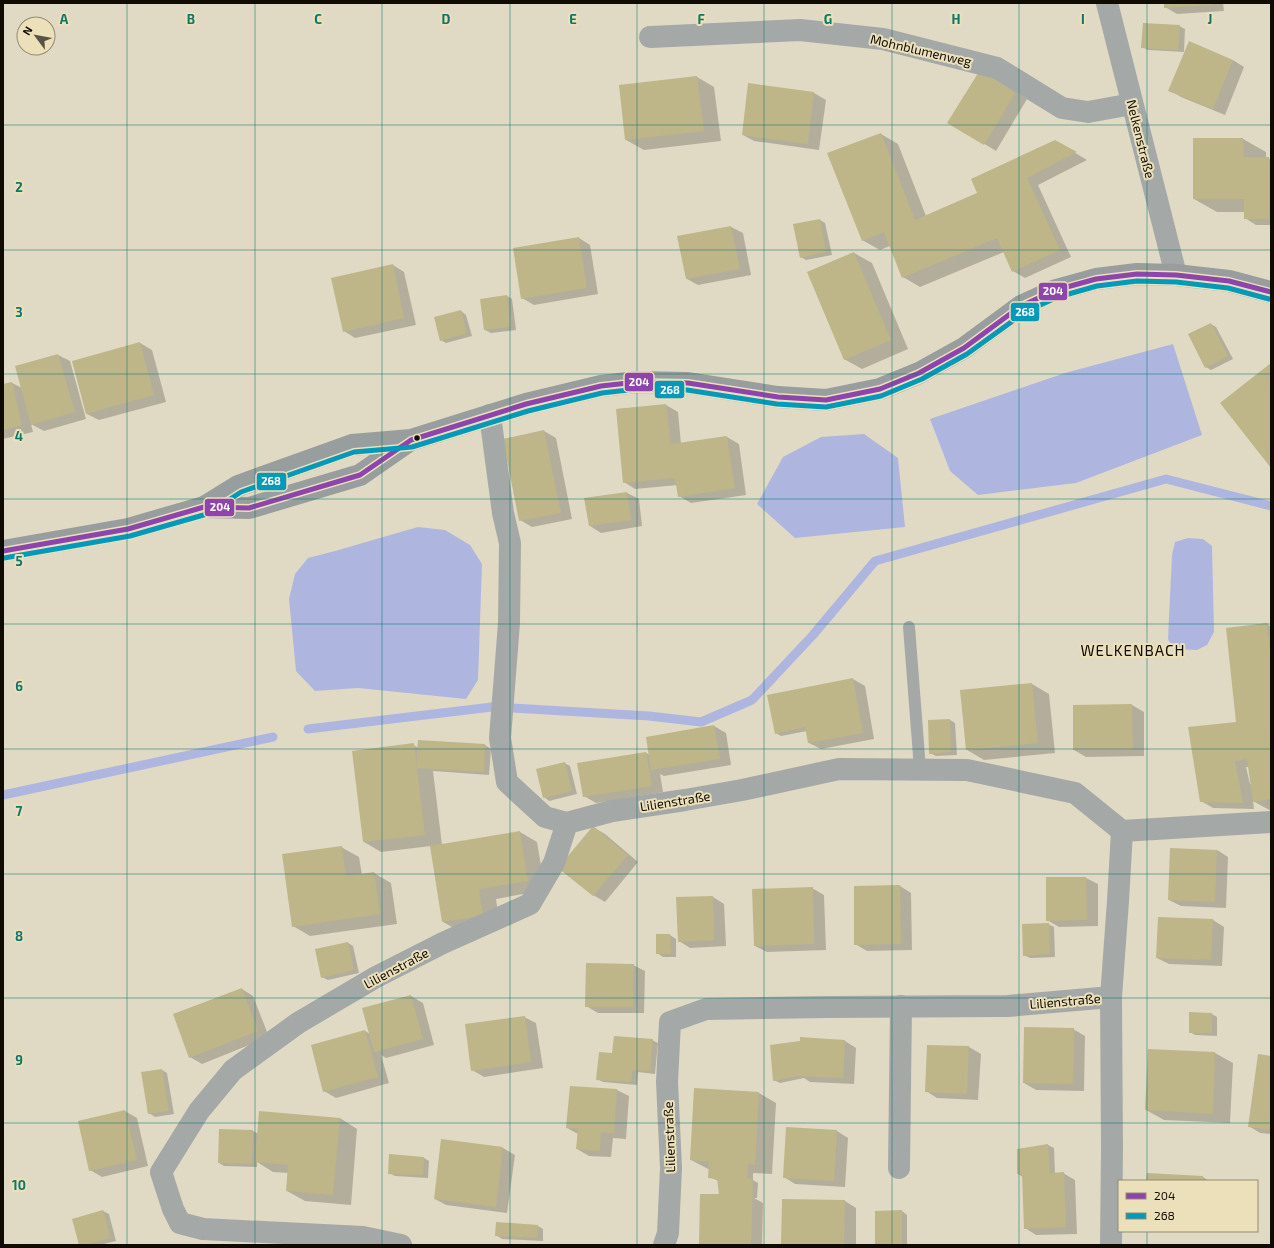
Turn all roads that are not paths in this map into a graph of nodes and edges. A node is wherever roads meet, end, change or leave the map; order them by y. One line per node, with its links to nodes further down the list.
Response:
1 (1107, 3): 3 (street, Nelkenstraße)
2 (650, 37): 3 (street, Mohnblumenweg)
3 (1132, 104): 4 (street, Nelkenstraße)
4 (1176, 275): 5 (main road); 6 (main road)
5 (1271, 292)
6 (490, 415): 7 (main road); 12 (street)
7 (411, 440): 8 (main road); 8 (main road)
8 (204, 507): 9 (main road)
9 (3, 552)
10 (909, 627): 11 (lane)
11 (920, 770): 12 (street, Lilienstraße); 14 (street, Lilienstraße)
12 (567, 822): 18 (street, Lilienstraße)
13 (1271, 822): 14 (street)
14 (1122, 831): 15 (street, Lilienstraße)
15 (1111, 997): 16 (street, Lilienstraße); 20 (street)
16 (901, 1006): 17 (street); 19 (street, Lilienstraße)
17 (899, 1168)
18 (401, 1245)
19 (664, 1245)
20 (1111, 1245)

